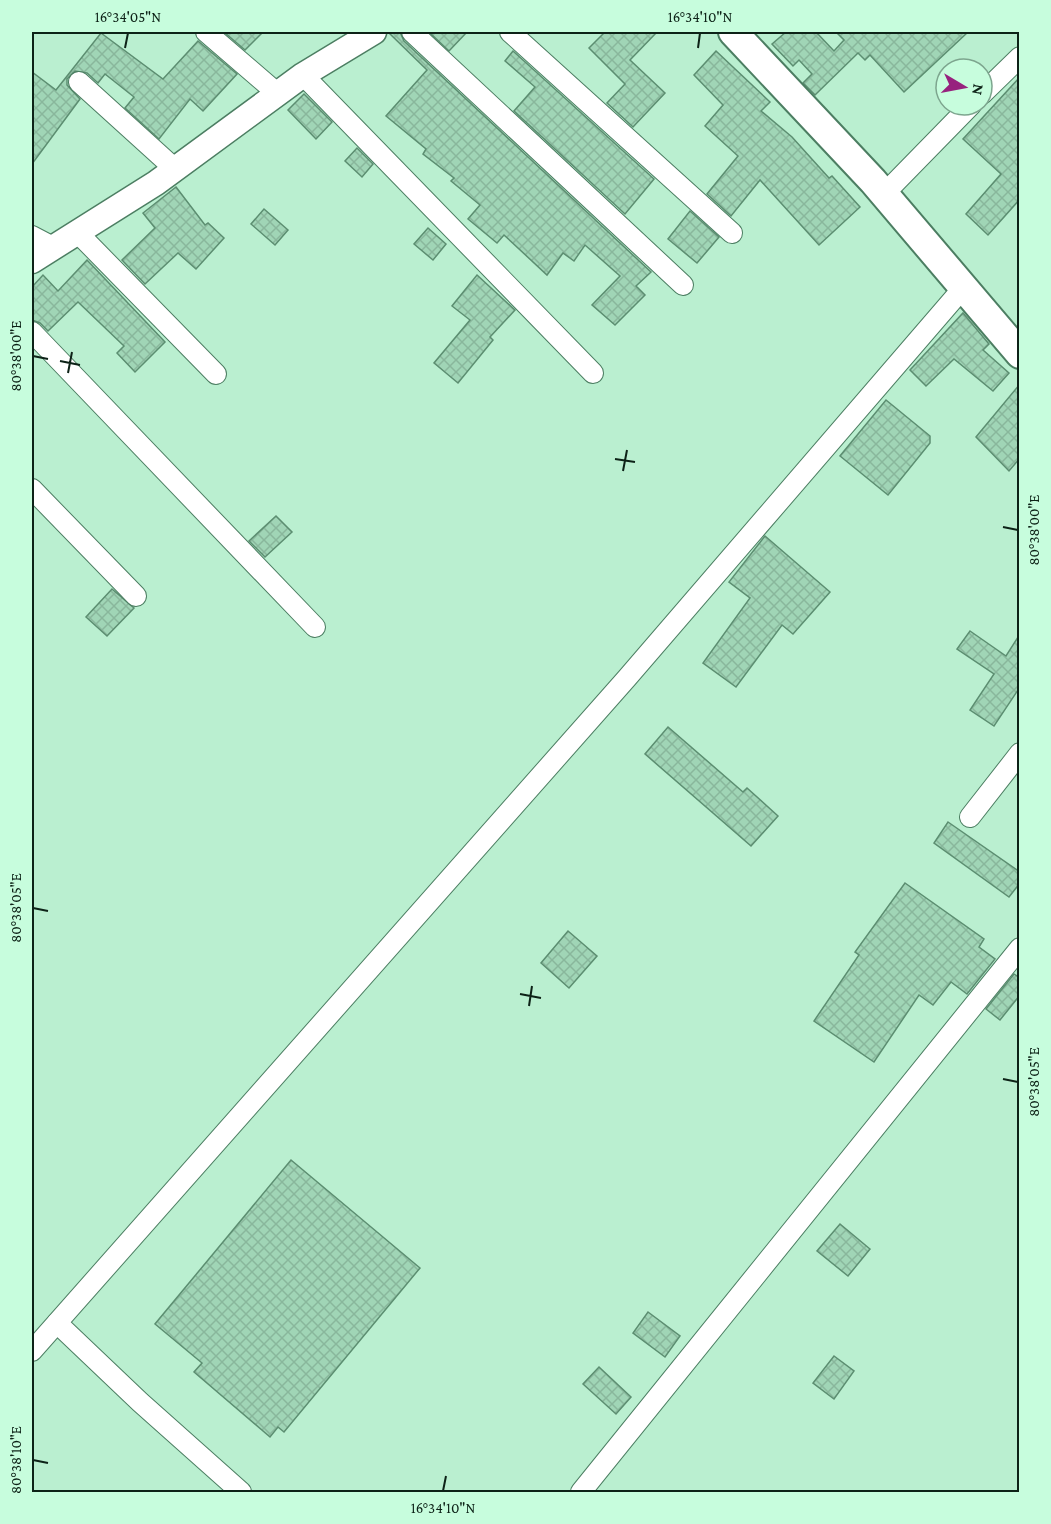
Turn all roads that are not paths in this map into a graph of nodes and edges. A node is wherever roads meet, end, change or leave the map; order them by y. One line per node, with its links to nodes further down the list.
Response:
1 (206, 32): 10 (street)
2 (374, 32): 7 (street)
3 (412, 32): 19 (street)
4 (510, 32): 15 (street)
5 (733, 32): 13 (main road)
6 (1020, 57): 9 (street)
7 (303, 75): 10 (street); 23 (street)
8 (79, 82): 12 (street)
9 (994, 82)
10 (277, 93): 12 (street)
11 (959, 117): 13 (street)
12 (175, 169): 14 (street)
13 (884, 194): 20 (main road)
14 (76, 232): 17 (street); 24 (street)
15 (732, 233)
16 (32, 236): 17 (street)
17 (53, 247): 18 (street)
18 (32, 261)
19 (682, 285)
20 (963, 288): 22 (main road); 31 (street)
21 (32, 332): 27 (street)
22 (1020, 354)
23 (593, 372)
24 (216, 374)
25 (32, 489): 26 (street)
26 (136, 596)
27 (315, 627)
28 (1020, 753): 29 (street)
29 (970, 817)
30 (1020, 948): 34 (street)
31 (57, 1323): 32 (street); 33 (street)
32 (32, 1351)
33 (241, 1492)
34 (581, 1492)

